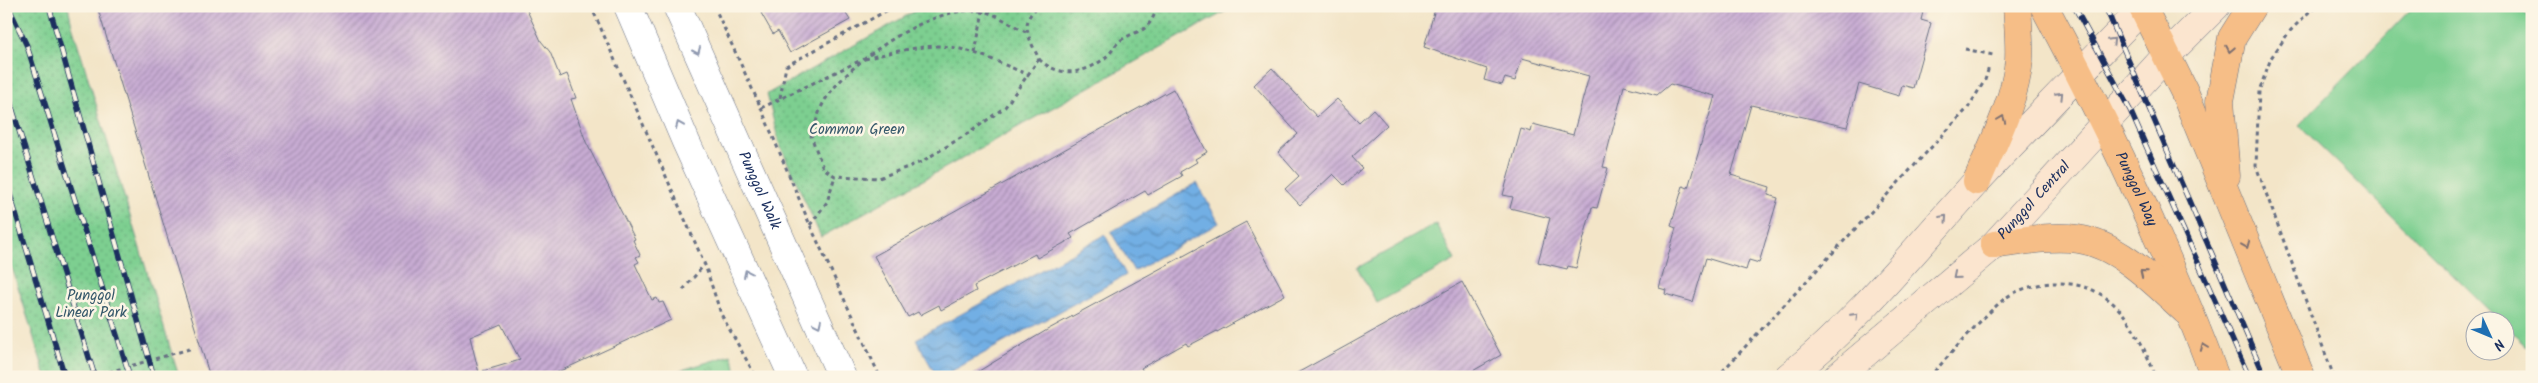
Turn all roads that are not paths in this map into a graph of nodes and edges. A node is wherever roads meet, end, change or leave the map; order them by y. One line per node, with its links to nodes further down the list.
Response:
1 (628, 6): 15 (street, one-way to 1)
2 (677, 6): 16 (street, Punggol Walk, one-way to 16)
3 (2017, 6): 11 (main road, one-way to 3)
4 (2044, 6): 9 (main road, Punggol Way)
5 (2216, 6): 8 (main road, Punggol Central)
6 (2252, 6): 12 (main road, one-way to 12)
7 (2143, 7): 8 (main road); 9 (main road, one-way to 7)
8 (2165, 57): 10 (main road, Punggol Central); 12 (main road)
9 (2080, 74): 10 (main road, Punggol Way); 11 (main road, one-way to 9)
10 (2105, 122): 13 (main road, Punggol Central); 14 (main road, Punggol Way)
11 (1977, 181): 17 (main road, one-way to 11)
12 (2228, 200): 20 (main road, one-way to 20)
13 (1994, 245): 14 (main road, one-way to 13); 18 (main road, Punggol Central, one-way to 18)
14 (2192, 317): 19 (main road, Punggol Way, one-way to 14)
15 (793, 377)
16 (842, 377)
17 (1788, 377)
18 (1836, 377)
19 (2215, 377)
20 (2300, 377)

